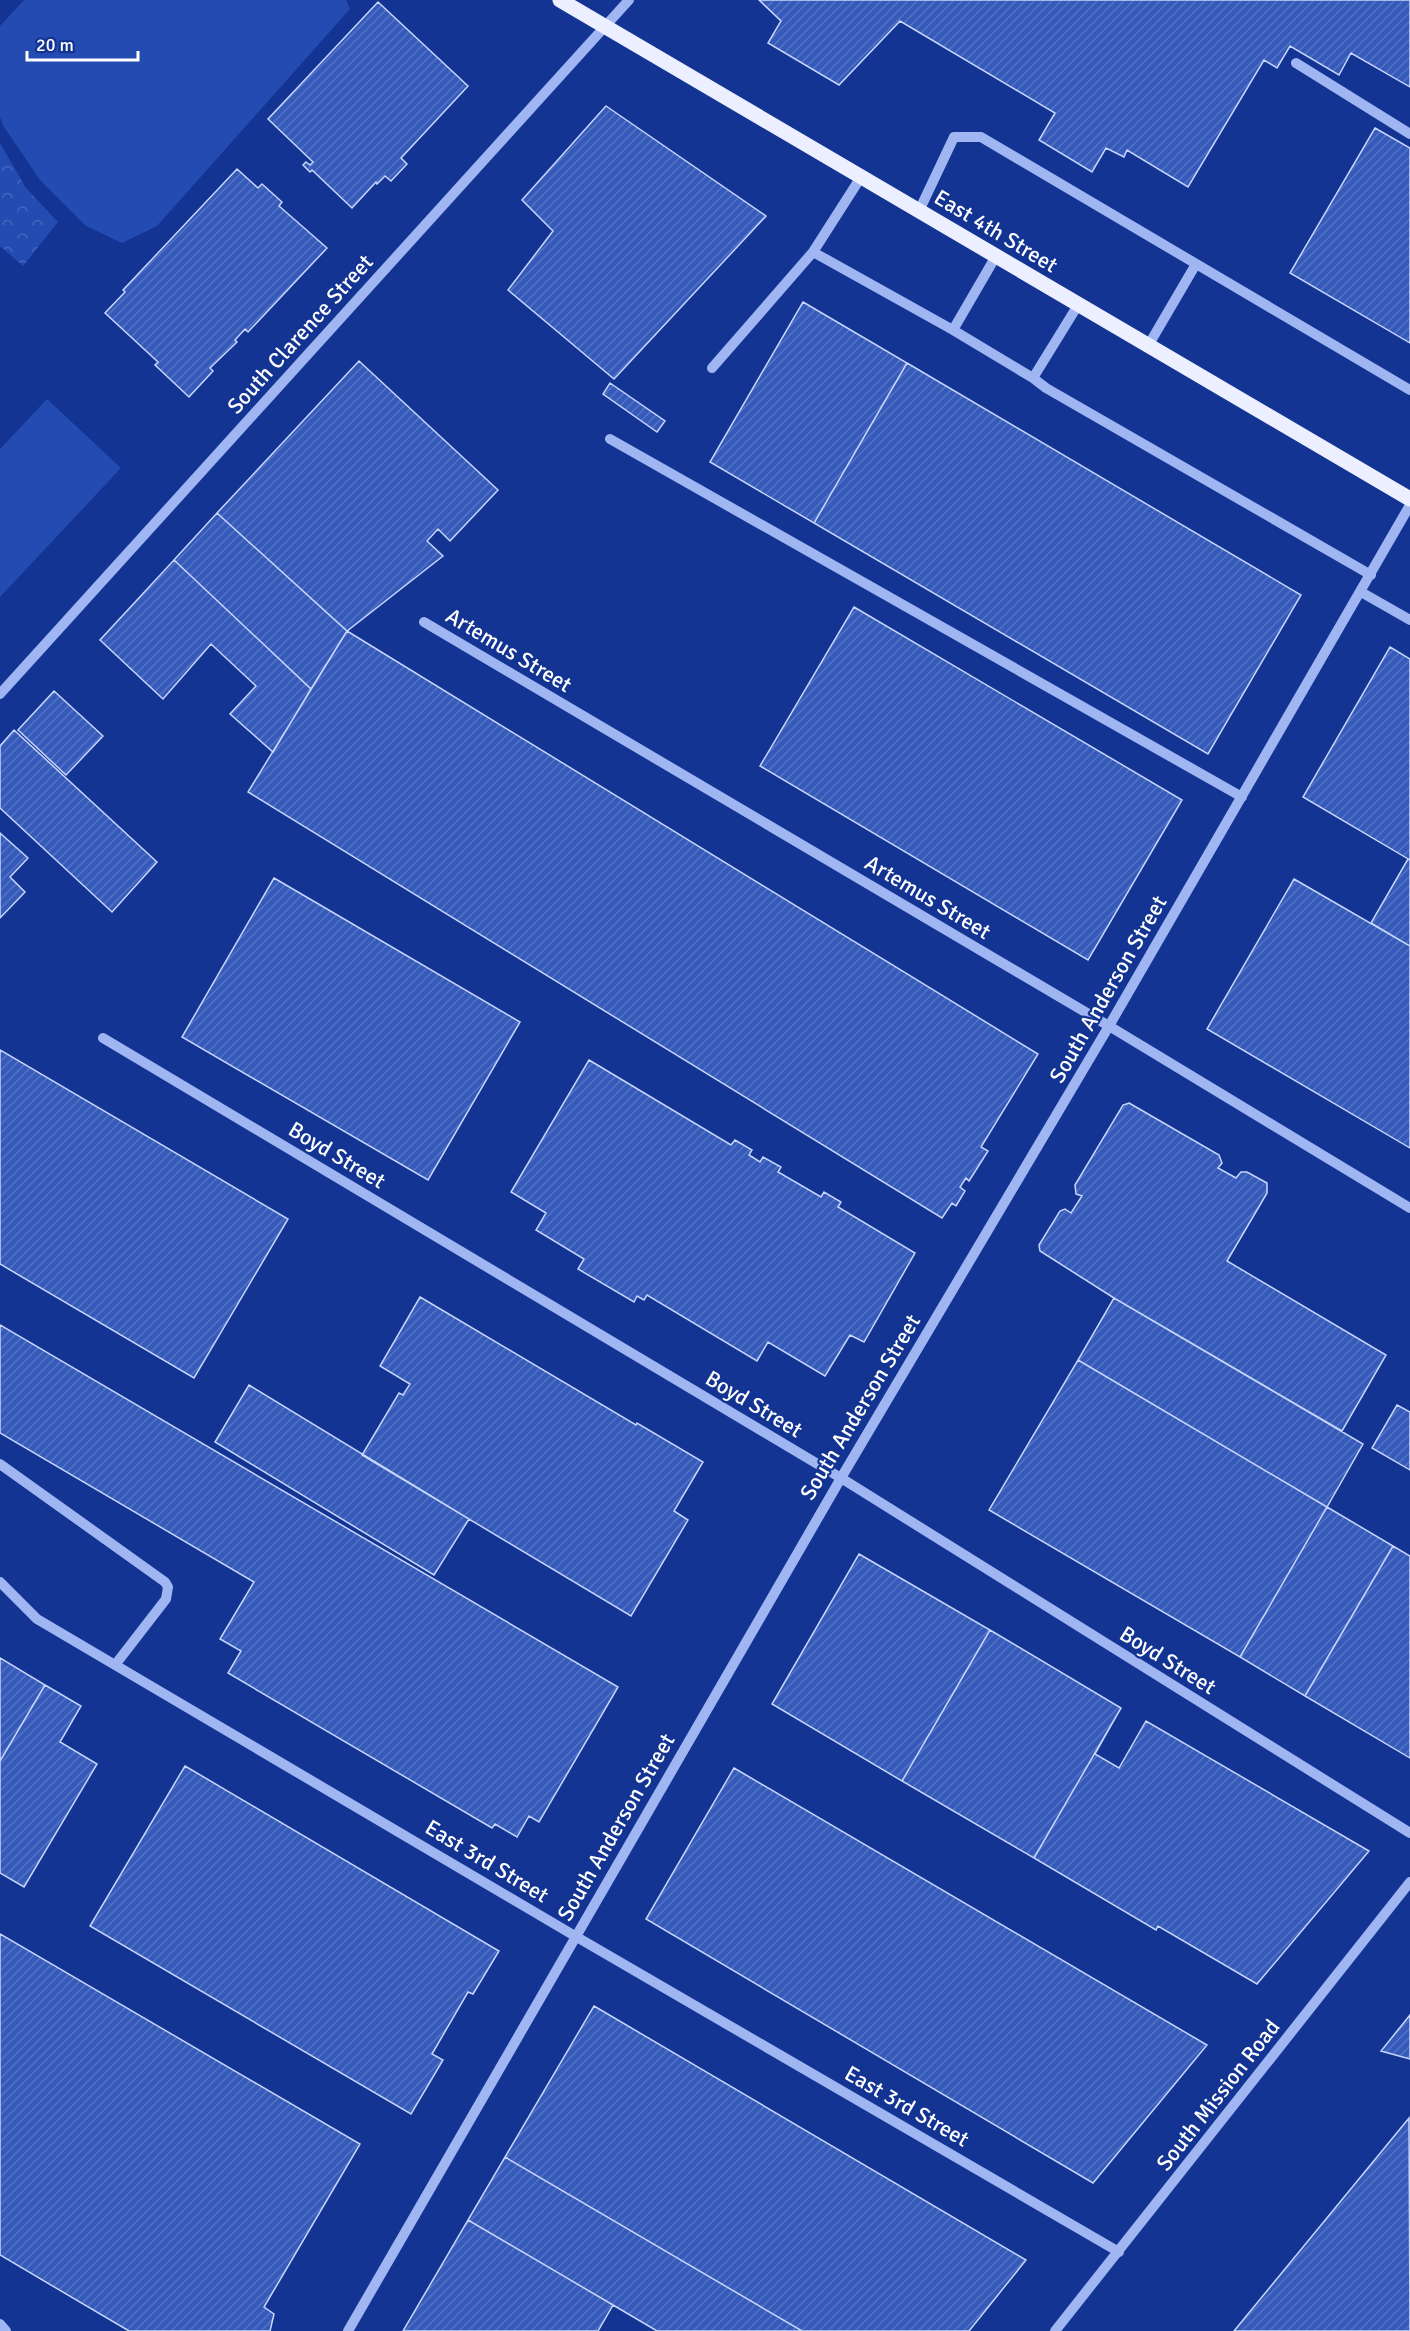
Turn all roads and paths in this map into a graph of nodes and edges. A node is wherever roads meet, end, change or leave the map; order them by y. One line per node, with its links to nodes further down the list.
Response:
1 (560, 0): 3 (main road, East 4th Street)
2 (629, 0): 3 (street, South Clarence Street)
3 (604, 27): 6 (main road, East 4th Street); 24 (street, South Clarence Street)
4 (1296, 63): 5 (street)
5 (1410, 134)
6 (861, 177): 7 (main road, East 4th Street); 8 (street)
7 (919, 211): 9 (main road, East 4th Street); 10 (street)
8 (813, 252): 12 (street); 14 (street)
9 (996, 256): 11 (main road, East 4th Street); 12 (street)
10 (1196, 264): 13 (street); 16 (street)
11 (1078, 305): 13 (main road, East 4th Street); 15 (street)
12 (953, 330): 15 (street)
13 (1148, 346): 18 (main road, East 4th Street)
14 (712, 368)
15 (1033, 378): 20 (street)
16 (1410, 390)
17 (610, 439): 25 (street)
18 (1410, 499)
19 (1410, 505): 20 (street, South Anderson Street)
20 (1371, 575): 21 (street, South Anderson Street)
21 (1361, 592): 22 (street); 25 (street, South Anderson Street)
22 (1410, 620)
23 (424, 622): 26 (street, Artemus Street)
24 (0, 694)
25 (1242, 797): 26 (street, South Anderson Street)
26 (1109, 1026): 28 (street, Artemus Street); 30 (street, South Anderson Street)
27 (103, 1038): 30 (street, Boyd Street)
28 (1410, 1208)
29 (0, 1464): 32 (street)
30 (841, 1478): 33 (street, Boyd Street); 35 (street, South Anderson Street)
31 (0, 1582): 32 (street, East 3rd Street)
32 (115, 1665): 35 (street, East 3rd Street)
33 (1410, 1833)
34 (1410, 1882): 36 (street, South Mission Road)
35 (575, 1936): 36 (street, East 3rd Street); 39 (street, South Anderson Street)
36 (1119, 2252): 40 (street, South Mission Road)
37 (0, 2324): 38 (street)
38 (6, 2331)
39 (348, 2331)
40 (1055, 2331)

